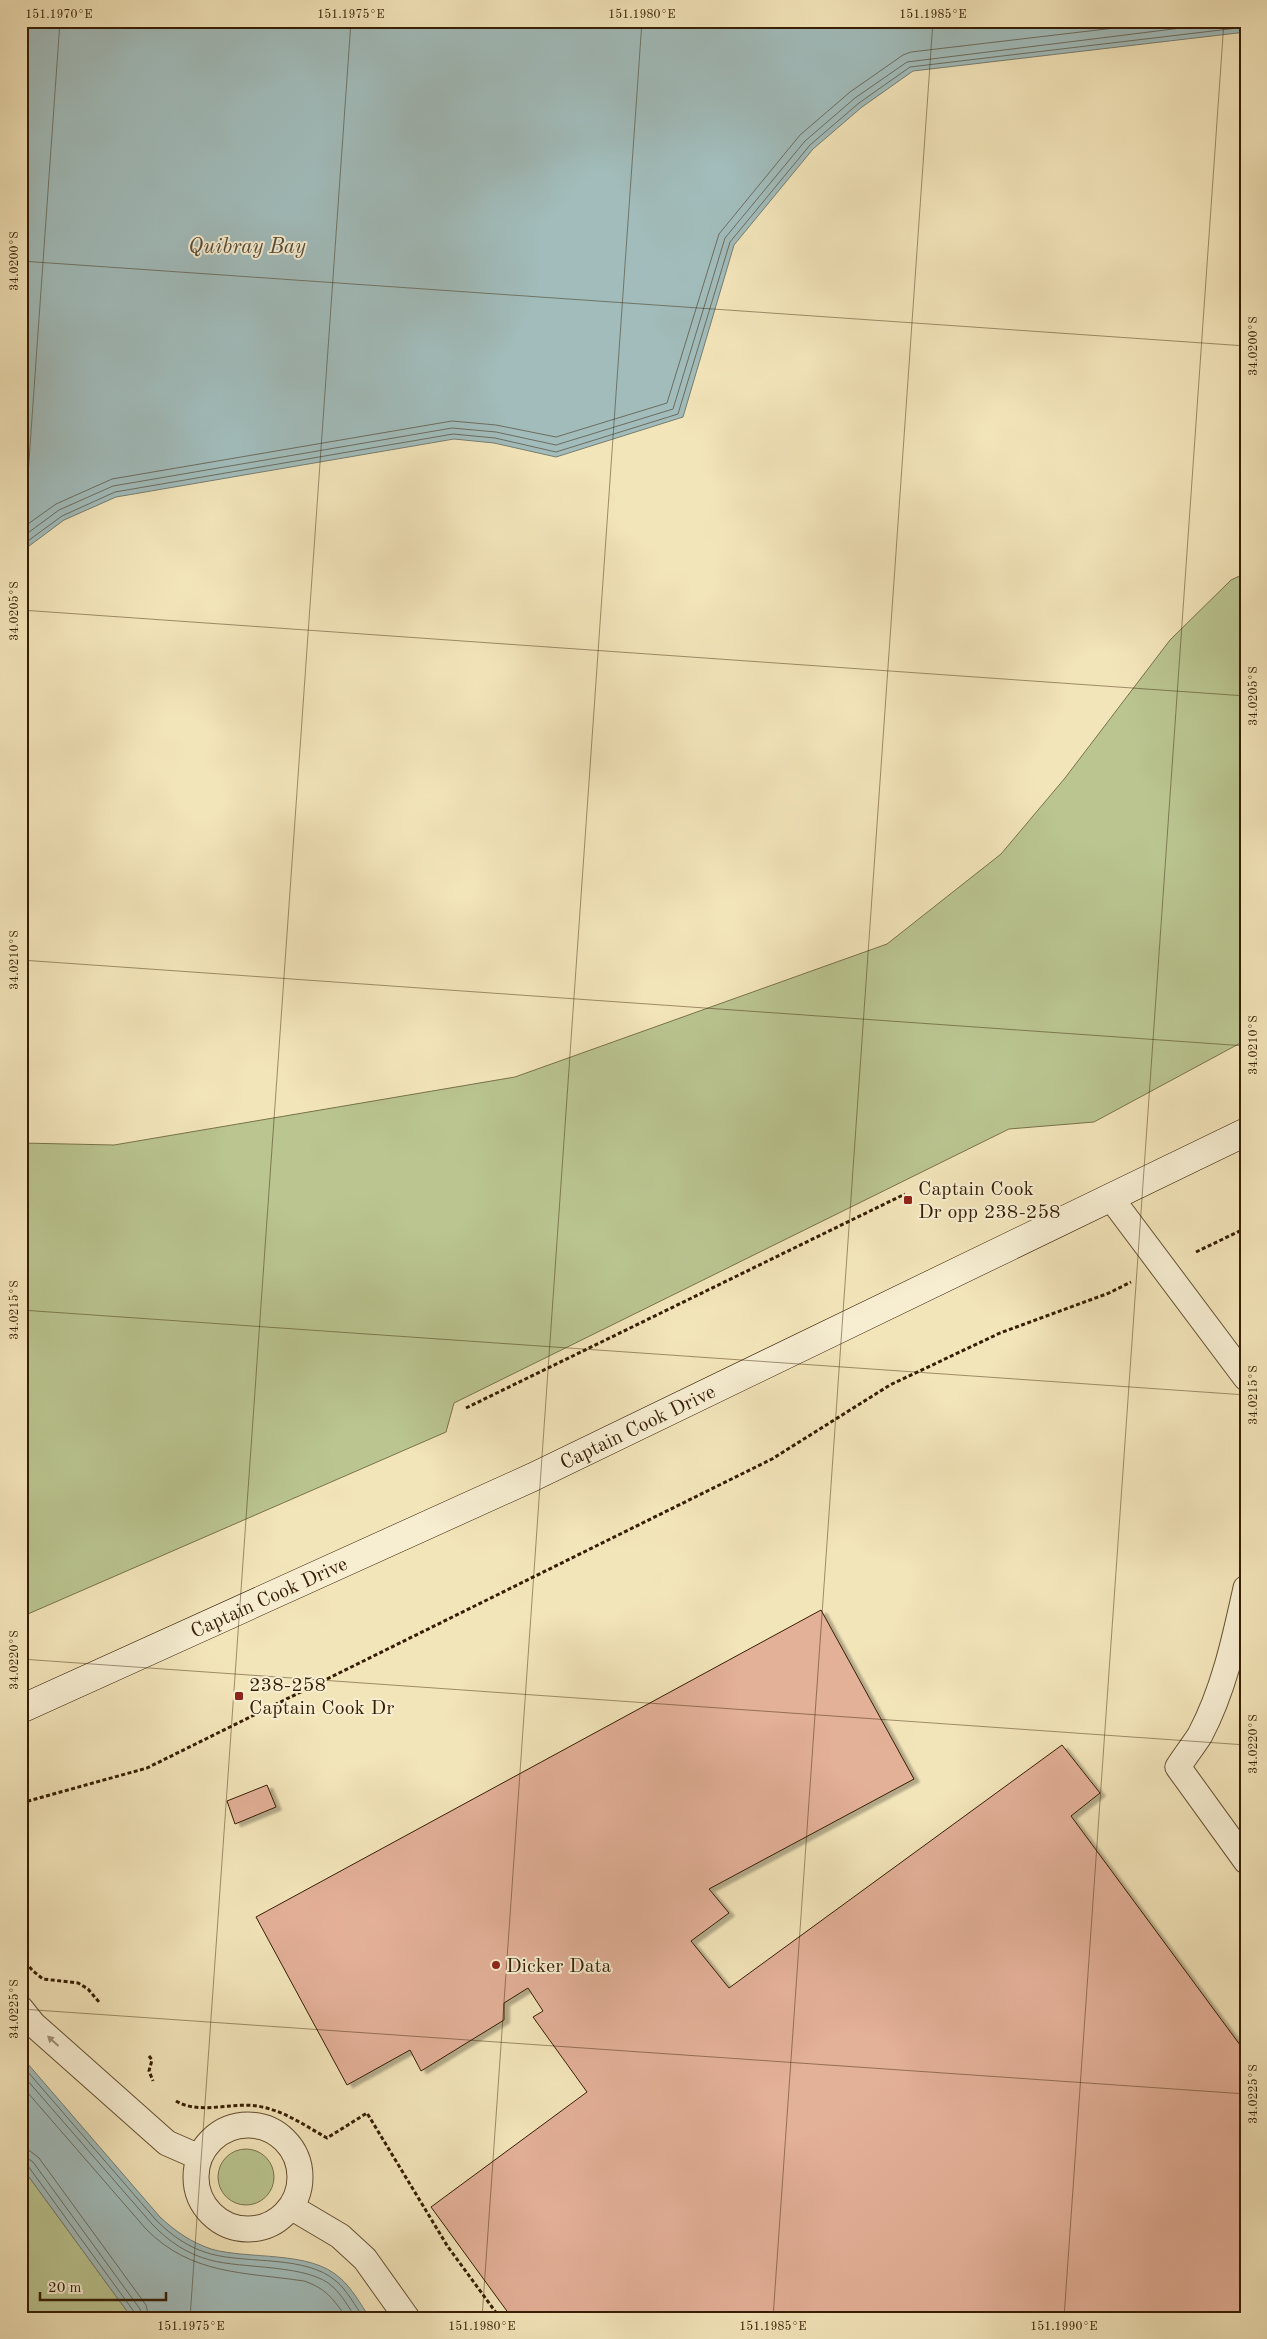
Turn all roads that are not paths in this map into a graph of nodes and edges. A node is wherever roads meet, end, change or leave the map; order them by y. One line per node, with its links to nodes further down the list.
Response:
1 (1246, 1132): 2 (main road, Captain Cook Drive)
2 (1111, 1198): 3 (lane); 6 (main road, Captain Cook Drive)
3 (1246, 1378)
4 (1246, 1588): 5 (lane)
5 (1239, 1655): 7 (lane)
6 (21, 1709)
7 (1246, 1861)
8 (21, 2009): 9 (lane, one-way to 8)
9 (199, 2158): 10 (lane); 10 (lane)
10 (291, 2207): 11 (lane)
11 (407, 2318)

